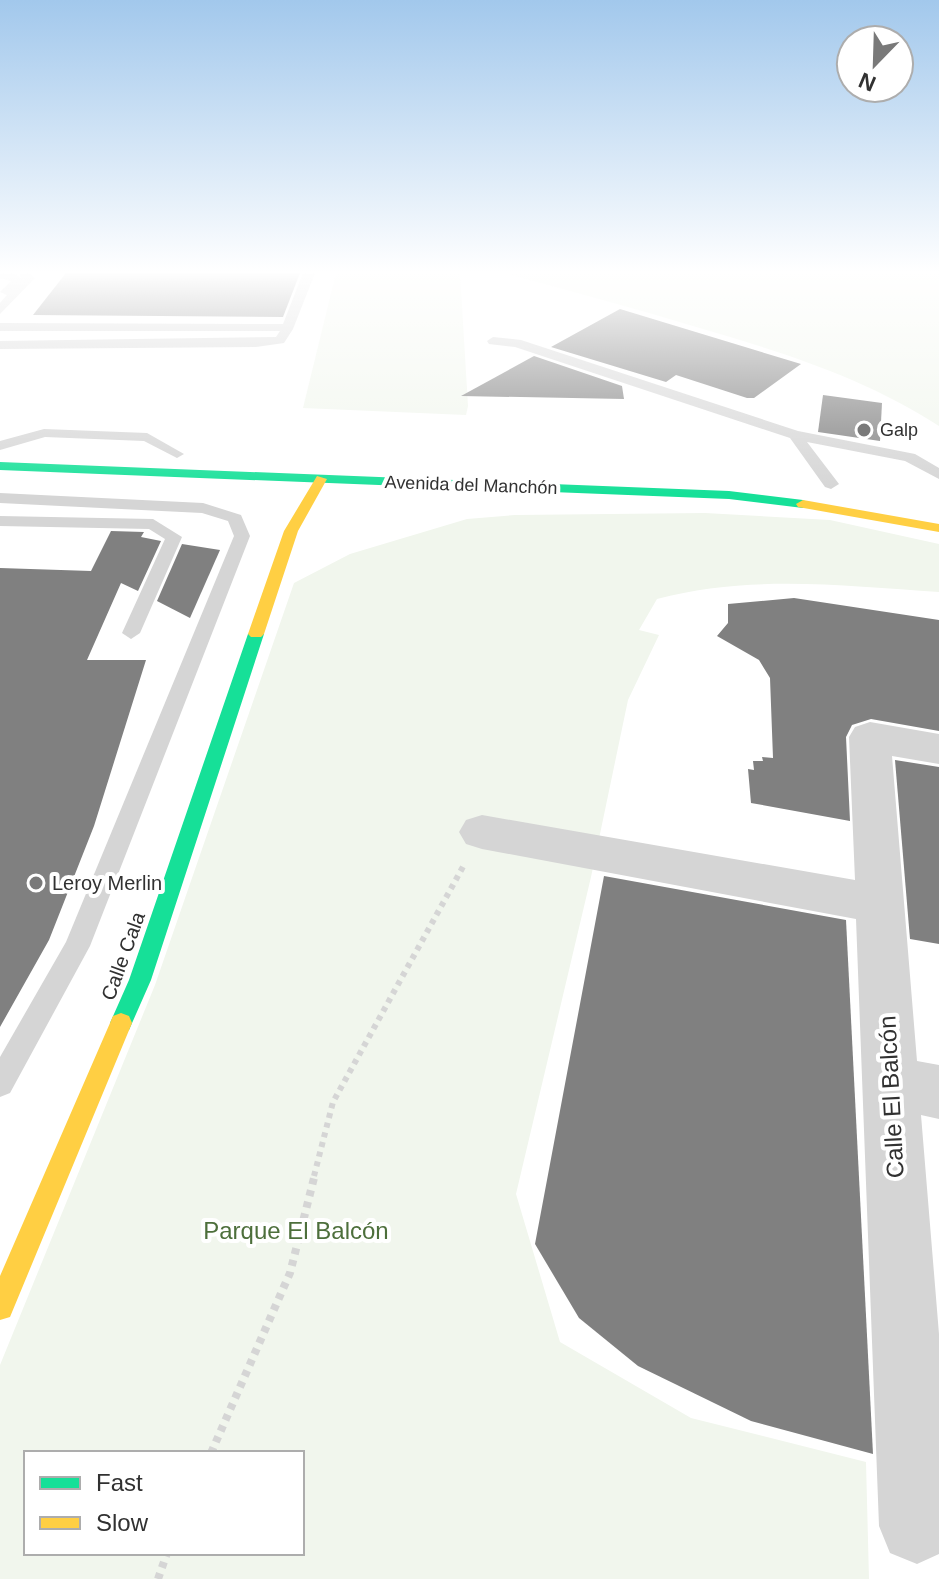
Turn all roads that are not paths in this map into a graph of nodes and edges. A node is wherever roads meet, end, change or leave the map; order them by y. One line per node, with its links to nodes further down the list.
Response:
1 (528, 347): 2 (lane)
2 (795, 435): 6 (lane); 9 (lane)
3 (0, 446): 4 (main road)
4 (185, 454)
5 (0, 466): 7 (main road, Avenida del Manchón)
6 (939, 474)
7 (321, 479): 13 (main road, Avenida del Manchón); 20 (main road, Calle Cala)
8 (803, 482): 9 (main road)
9 (839, 486)
10 (0, 498): 11 (lane)
11 (158, 515): 12 (lane); 14 (lane); 18 (lane)
12 (0, 521)
13 (939, 528)
14 (131, 633)
15 (939, 749): 17 (street, Calle El Balcón)
16 (482, 832): 17 (street)
17 (880, 904): 19 (street, Calle El Balcón)
18 (0, 1084)
19 (914, 1087): 21 (street, Calle El Balcón)
20 (0, 1307)
21 (917, 1526)

